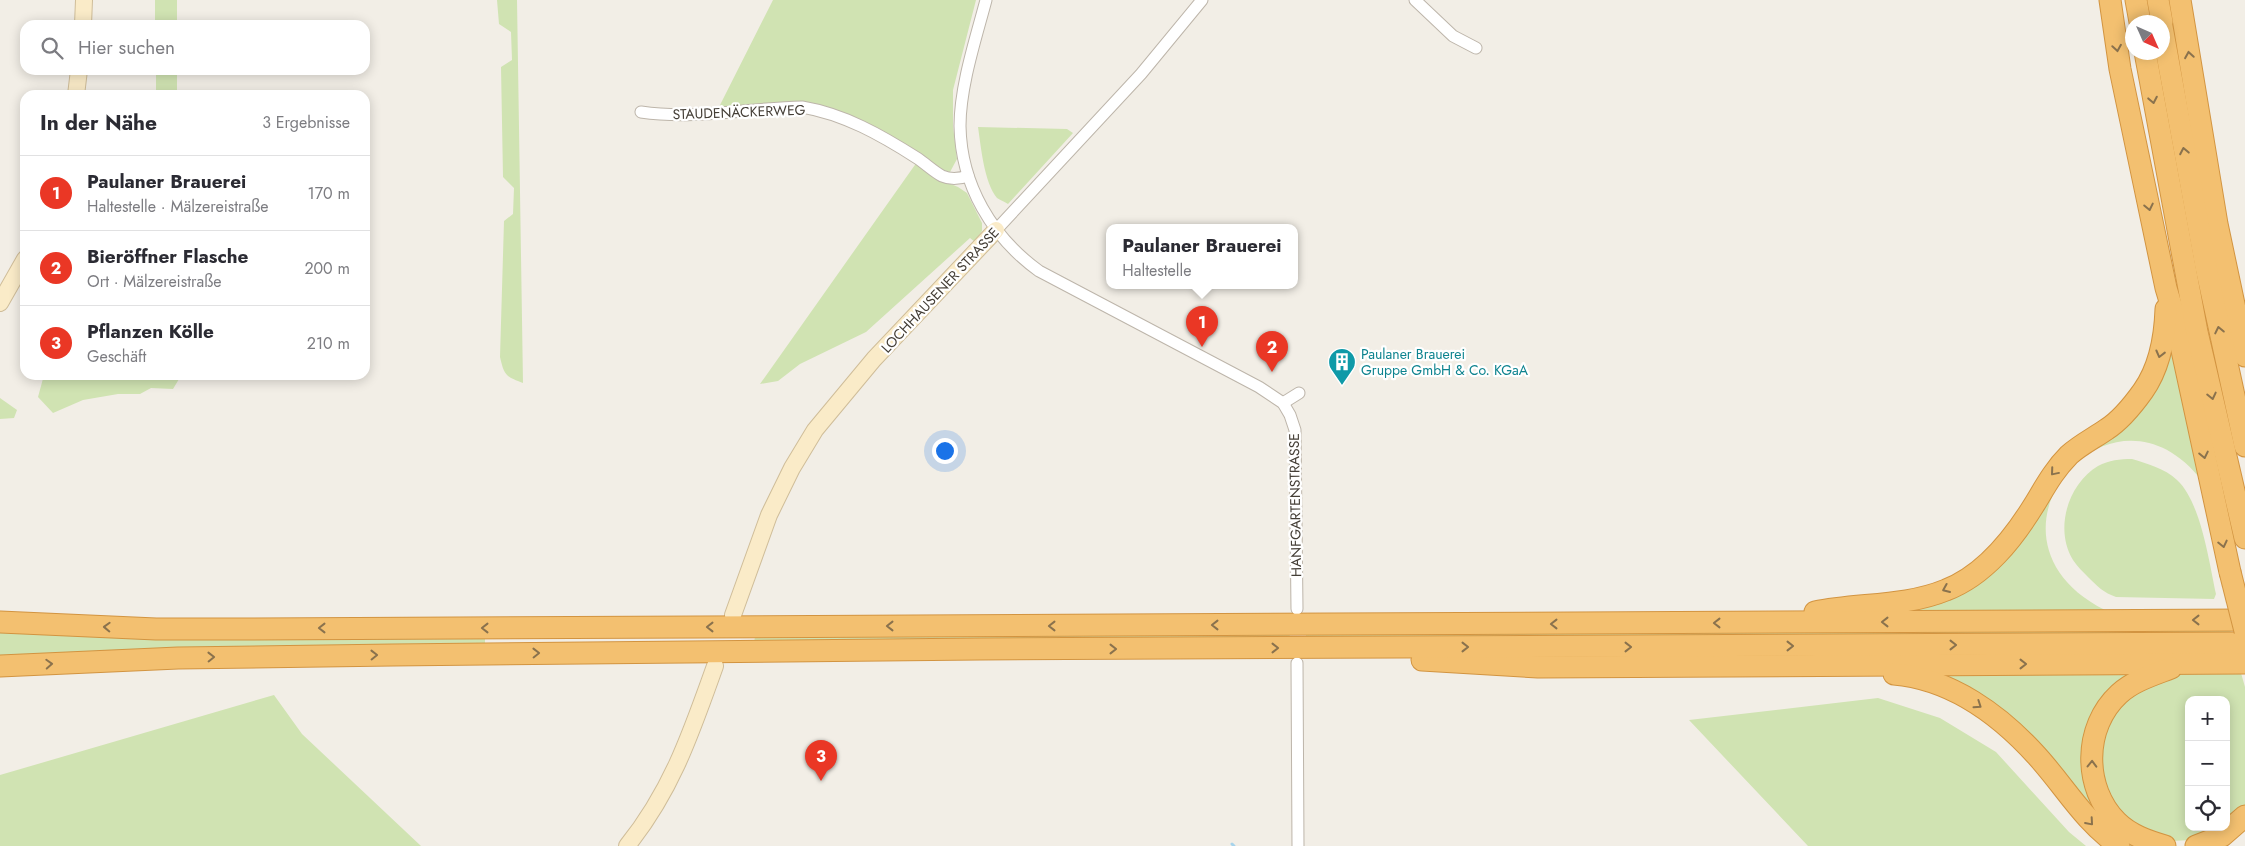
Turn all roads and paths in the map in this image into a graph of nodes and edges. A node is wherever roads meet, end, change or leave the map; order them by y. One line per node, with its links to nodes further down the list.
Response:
1 (84, 0): 11 (street)
2 (986, 0): 18 (street)
3 (1202, 0): 20 (street, LOCHHAUSENER STRASSE)
4 (1415, 0): 12 (street)
5 (2110, 0): 22 (highway, one-way to 22)
6 (2136, 0): 9 (highway)
7 (2158, 0): 10 (highway)
8 (2180, 0): 19 (highway, one-way to 8)
9 (2139, 15)
10 (2161, 15)
11 (83, 20)
12 (1476, 48)
13 (2146, 60): 29 (highway, one-way to 29)
14 (2168, 60): 28 (highway, one-way to 14)
15 (78, 75): 16 (street)
16 (77, 90)
17 (641, 112): 18 (street, STAUDENÄCKERWEG)
18 (968, 176): 20 (street)
19 (2217, 224): 24 (highway); 25 (highway)
20 (996, 230): 27 (street); 31 (street, LOCHHAUSENER STRASSE)
21 (20, 267): 23 (street)
22 (2166, 288): 34 (highway, one-way to 34); 35 (highway, one-way to 35, bridge)
23 (0, 303)
24 (2245, 305)
25 (2245, 356)
26 (1299, 393): 27 (street)
27 (1283, 403): 30 (street, HANFGARTENSTRASSE)
28 (2245, 446)
29 (2245, 538)
30 (1297, 609)
31 (733, 615)
32 (2245, 620): 34 (highway, one-way to 34)
33 (0, 622): 34 (highway, one-way to 33)
34 (1765, 622)
35 (2245, 631)
36 (2245, 643): 37 (highway, one-way to 36)
37 (1364, 648): 41 (highway); 42 (highway, one-way to 37)
38 (1298, 663): 46 (street)
39 (2183, 663): 40 (highway); 41 (highway, one-way to 39); 48 (highway, one-way to 39)
40 (2245, 663)
41 (1852, 665): 47 (highway, one-way to 47)
42 (0, 666)
43 (715, 666): 45 (street)
44 (2245, 816): 49 (highway)
45 (627, 846)
46 (1298, 846)
47 (2119, 846)
48 (2165, 846)
49 (2196, 846)

